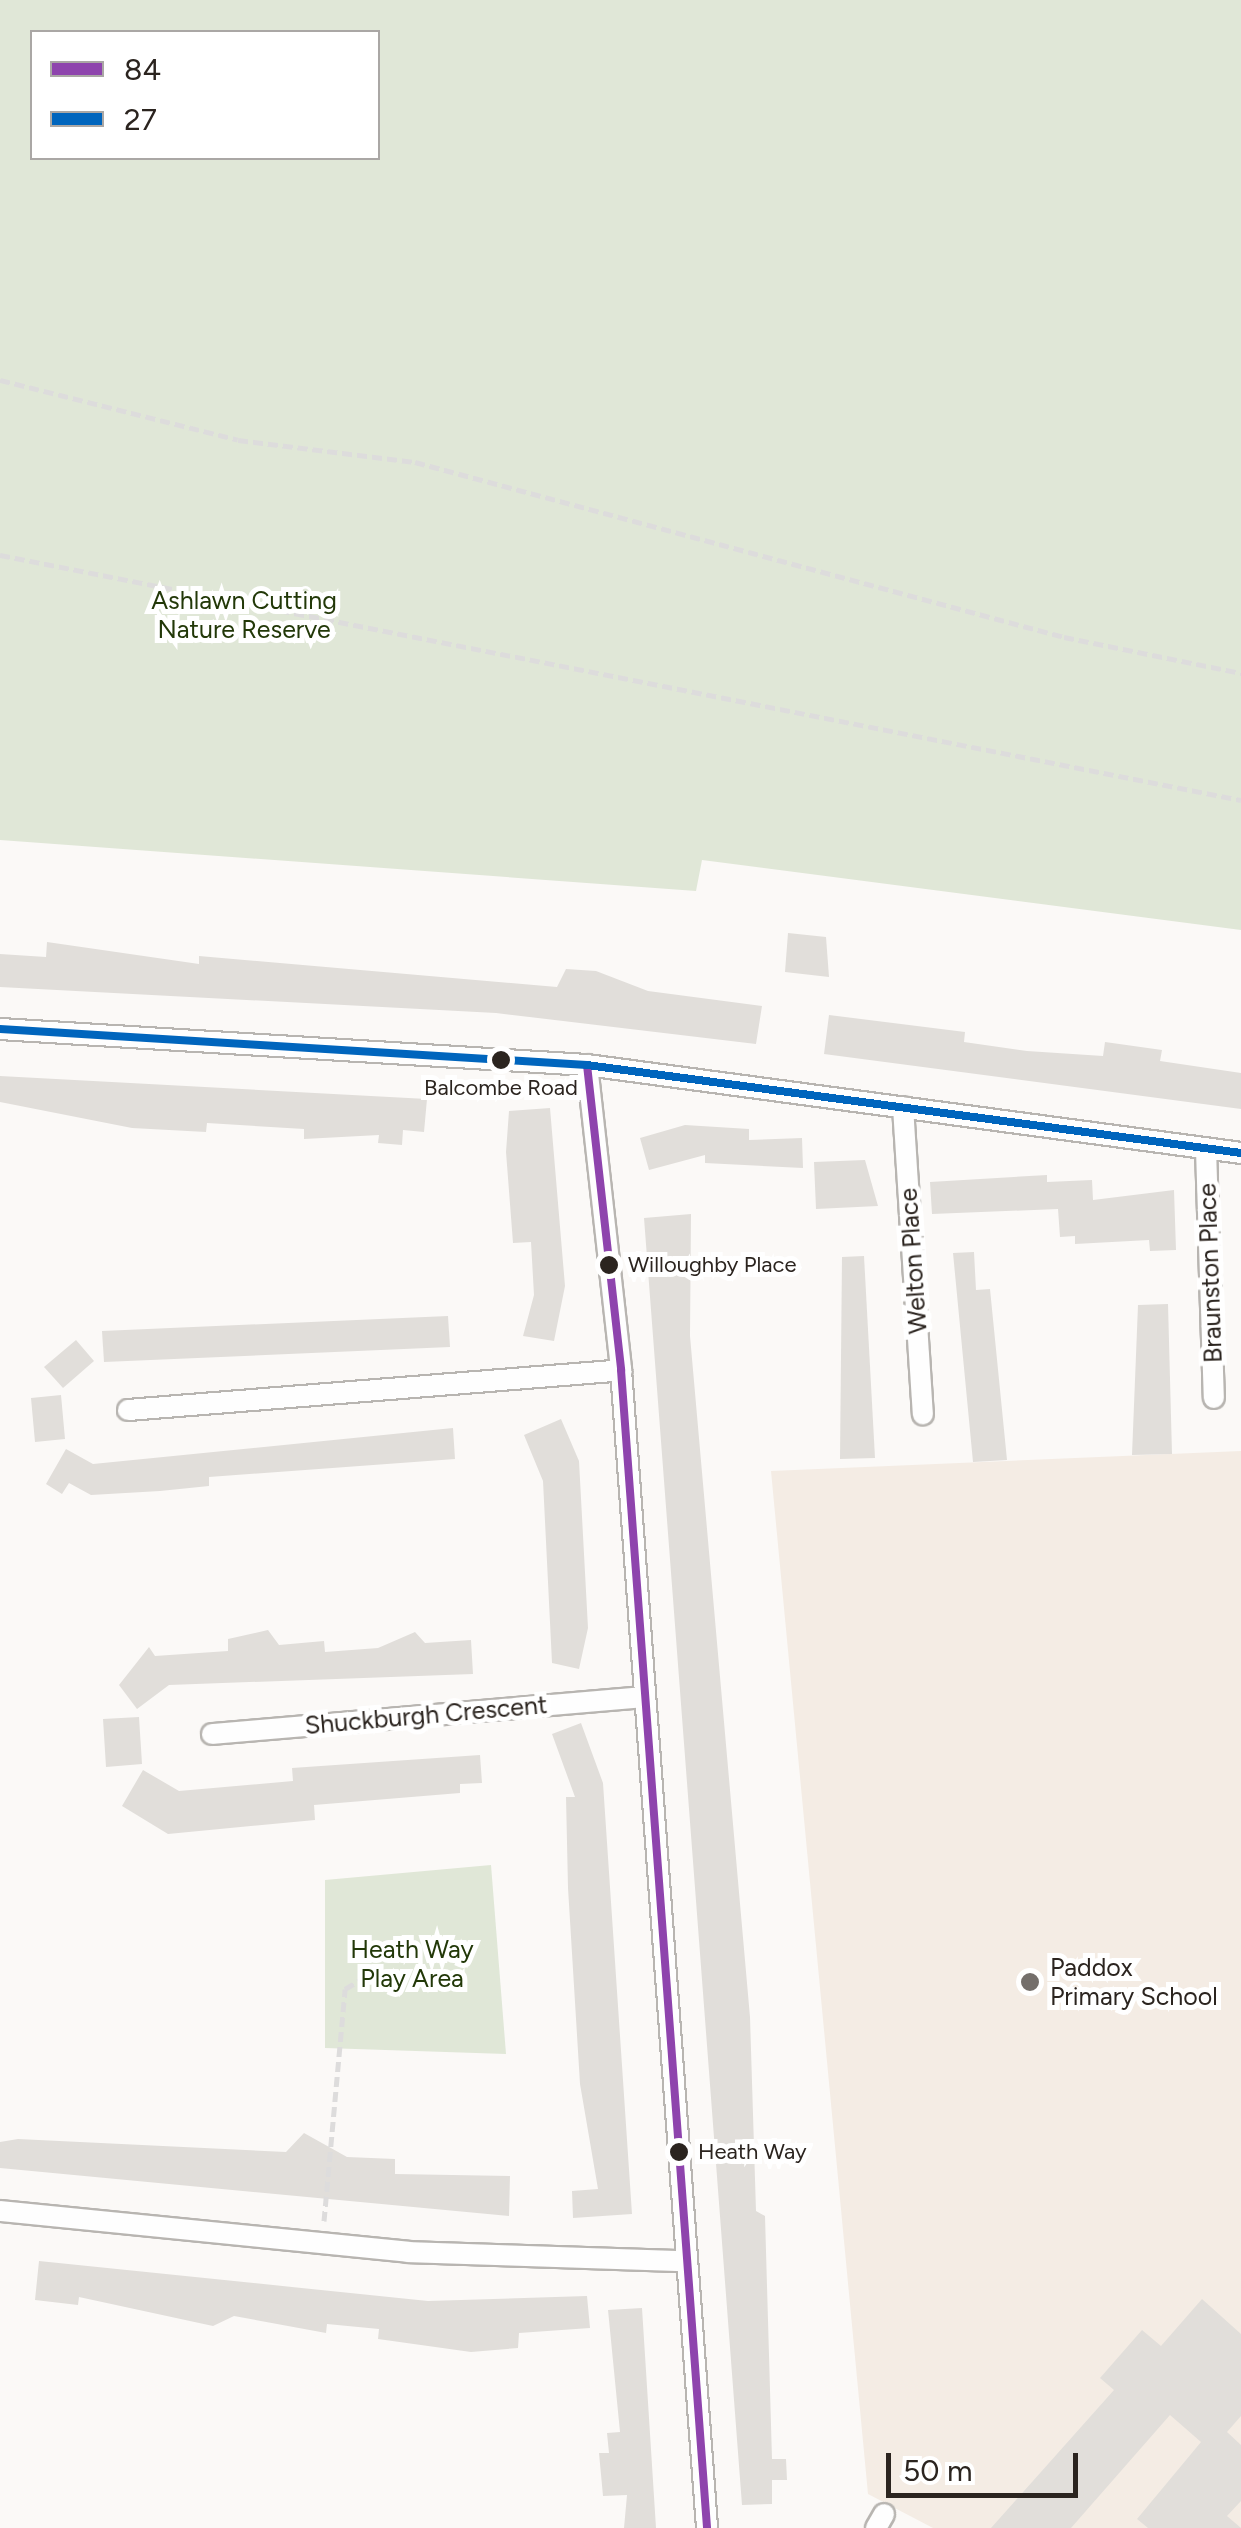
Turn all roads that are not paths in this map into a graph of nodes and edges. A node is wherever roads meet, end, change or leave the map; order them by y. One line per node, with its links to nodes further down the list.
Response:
1 (0, 1030): 2 (street)
2 (587, 1065): 3 (street); 6 (street)
3 (902, 1108): 4 (street); 9 (street, Welton Place)
4 (1206, 1149): 5 (street); 7 (street, Braunston Place)
5 (1241, 1153)
6 (620, 1370): 8 (street); 10 (street)
7 (1214, 1398)
8 (128, 1410)
9 (923, 1414)
10 (640, 1697): 11 (street, Shuckburgh Crescent); 13 (street)
11 (212, 1734)
12 (0, 2210): 13 (street)
13 (682, 2261): 14 (street)
14 (707, 2528)

